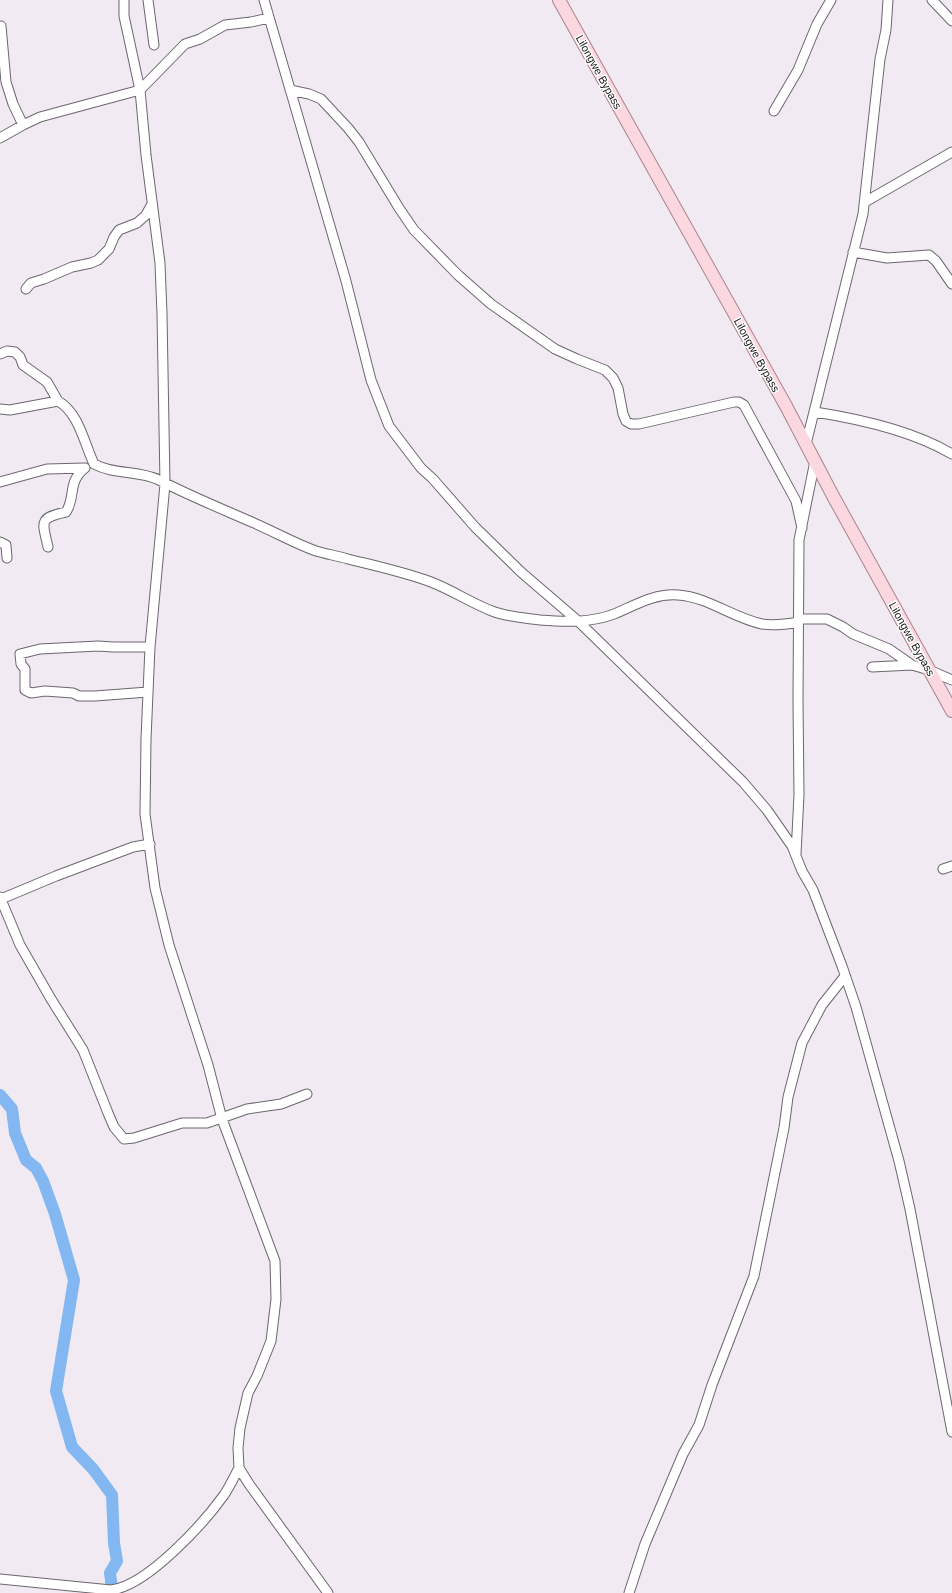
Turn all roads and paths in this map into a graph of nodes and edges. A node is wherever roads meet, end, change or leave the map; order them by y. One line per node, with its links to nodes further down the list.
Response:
1 (124, 0): 12 (street)
2 (148, 0): 11 (street)
3 (264, 0): 8 (street)
4 (559, 0): 27 (main road, Lilongwe Bypass)
5 (831, 0): 14 (street)
6 (888, 0): 18 (street)
7 (932, 0): 9 (street)
8 (269, 18): 12 (street); 13 (street)
9 (952, 21)
10 (0, 26): 15 (street)
11 (154, 45)
12 (140, 90): 15 (street); 19 (street)
13 (290, 90): 34 (street); 39 (street)
14 (774, 110)
15 (23, 125): 16 (street)
16 (0, 138)
17 (952, 152): 18 (street)
18 (865, 202): 20 (street)
19 (152, 204): 22 (street); 33 (street)
20 (853, 252): 21 (street); 26 (street)
21 (952, 284)
22 (26, 289)
23 (0, 354): 24 (street)
24 (58, 401): 25 (street); 30 (street)
25 (0, 409)
26 (815, 412): 27 (street); 28 (street)
27 (806, 444): 29 (main road, Lilongwe Bypass)
28 (952, 454)
29 (815, 461): 34 (street); 43 (main road, Lilongwe Bypass)
30 (94, 464): 31 (street); 33 (street)
31 (85, 468): 32 (street); 36 (street)
32 (0, 482)
33 (165, 484): 39 (street); 40 (street)
34 (802, 528): 38 (street)
35 (0, 542): 37 (street)
36 (48, 547)
37 (7, 558)
38 (799, 620): 39 (street); 41 (street); 48 (street)
39 (578, 621): 48 (street)
40 (150, 646): 45 (street); 45 (street)
41 (912, 665): 42 (street); 43 (street)
42 (872, 667)
43 (929, 670): 44 (street); 46 (main road, Lilongwe Bypass)
44 (952, 680)
45 (148, 692): 47 (street)
46 (952, 711)
47 (150, 844): 51 (street); 54 (street)
48 (796, 855): 52 (street)
49 (952, 866): 50 (street)
50 (943, 869)
51 (1, 898): 54 (street)
52 (845, 976): 55 (street); 59 (street)
53 (308, 1094): 54 (street)
54 (222, 1119): 56 (street)
55 (952, 1432)
56 (239, 1468): 57 (street); 58 (street)
57 (0, 1579)
58 (328, 1593)
59 (629, 1593)

